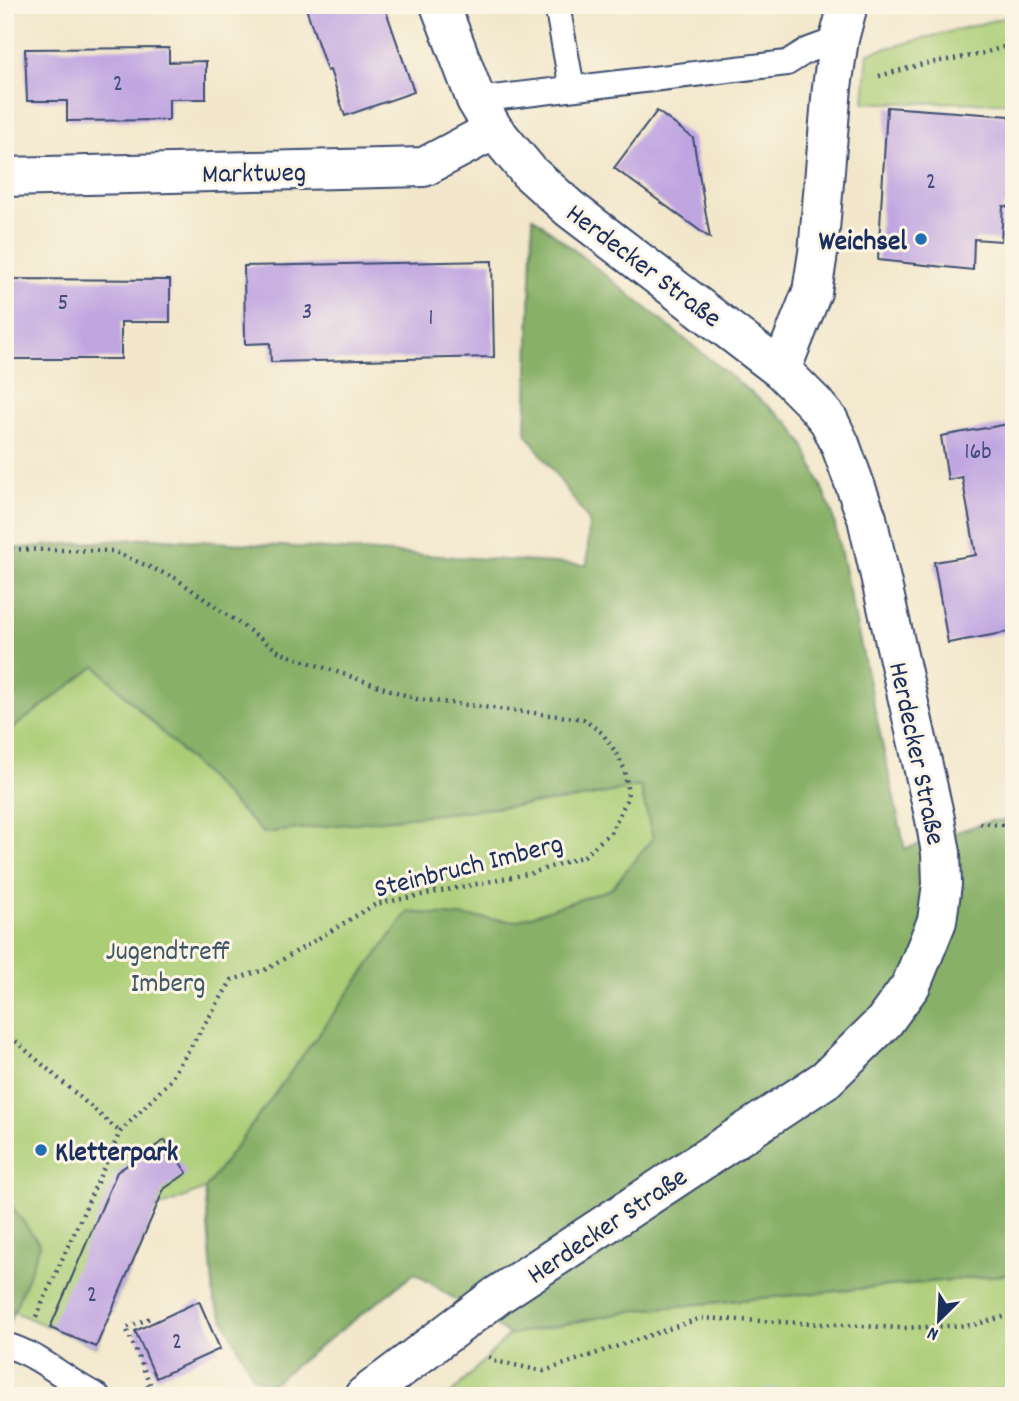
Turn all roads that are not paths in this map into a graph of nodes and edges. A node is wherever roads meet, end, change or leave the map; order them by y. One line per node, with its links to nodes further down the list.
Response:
1 (440, 5): 5 (street, Herdecker Straße)
2 (557, 5): 4 (lane)
3 (844, 22): 4 (lane); 7 (street)
4 (572, 88): 5 (lane)
5 (485, 115): 6 (street, Marktweg); 7 (street, Herdecker Straße)
6 (5, 177)
7 (781, 370): 10 (street, Herdecker Straße)
8 (13, 1347): 9 (lane)
9 (97, 1396)
10 (364, 1396)

